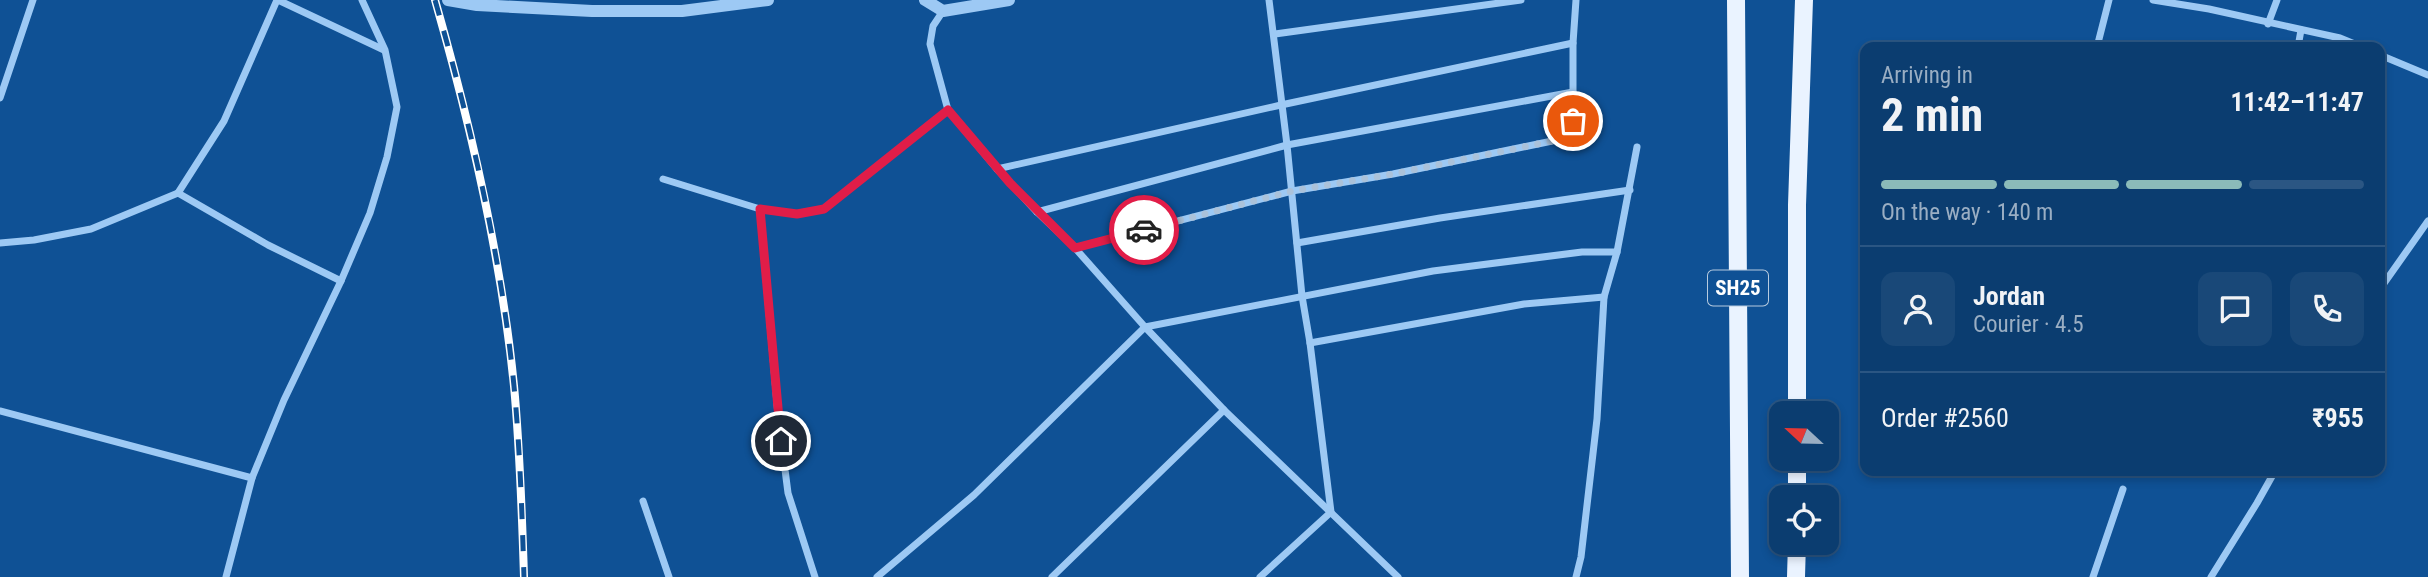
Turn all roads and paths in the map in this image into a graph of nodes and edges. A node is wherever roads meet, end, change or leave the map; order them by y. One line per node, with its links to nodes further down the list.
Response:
1 (33, 0): 27 (street)
2 (277, 0): 24 (street); 38 (street)
3 (362, 0): 24 (street)
4 (448, 0): 5 (street)
5 (768, 0)
6 (925, 0): 16 (street)
7 (1009, 0): 16 (street)
8 (1269, 0): 19 (street)
9 (1521, 0): 19 (street)
10 (1576, 0): 23 (street)
11 (1736, 0): 69 (main road, SH25)
12 (1804, 0): 52 (main road, SH25)
13 (2109, 0): 20 (street)
14 (2153, 0): 17 (street)
15 (2277, 0): 17 (street)
16 (943, 12): 31 (street)
17 (2268, 24): 18 (street)
18 (2301, 30): 21 (street); 22 (street)
19 (1275, 34): 30 (street)
20 (2098, 42)
21 (2299, 42)
22 (2349, 42)
23 (1573, 43): 28 (street); 30 (street)
24 (385, 50): 46 (street)
25 (2385, 57): 26 (street)
26 (2428, 75)
27 (2, 86): 29 (street)
28 (1573, 92): 32 (street); 37 (street)
29 (0, 98)
30 (1281, 104): 32 (street); 34 (street)
31 (948, 110): 34 (street); 39 (street)
32 (1287, 145): 37 (street); 40 (street)
33 (1637, 147): 36 (street)
34 (997, 169): 40 (street)
35 (663, 179): 39 (street)
36 (1630, 190): 43 (street); 45 (street)
37 (1292, 191): 43 (street); 44 (street)
38 (178, 193): 42 (street); 46 (street)
39 (760, 209): 63 (street)
40 (1037, 212): 44 (street)
41 (2428, 221): 47 (street)
42 (0, 243)
43 (1297, 243): 48 (street)
44 (1075, 248): 50 (street)
45 (1617, 252): 48 (street); 49 (street)
46 (341, 281): 56 (street)
47 (2385, 282)
48 (1302, 296): 50 (street); 51 (street)
49 (1604, 298): 51 (street); 68 (street)
50 (1145, 327): 53 (street); 64 (street)
51 (1310, 343): 59 (street)
52 (1797, 401)
53 (1224, 410): 59 (street); 65 (street)
54 (0, 411): 56 (street)
55 (2272, 476): 72 (street)
56 (252, 478): 61 (street)
57 (2123, 489): 71 (street)
58 (643, 501): 62 (street)
59 (1331, 512): 66 (street); 67 (street)
60 (1797, 555): 70 (main road)
61 (226, 577)
62 (669, 577)
63 (815, 577)
64 (877, 577)
65 (1052, 577)
66 (1260, 577)
67 (1398, 577)
68 (1576, 577)
69 (1740, 577)
70 (1797, 577)
71 (2093, 577)
72 (2211, 577)

